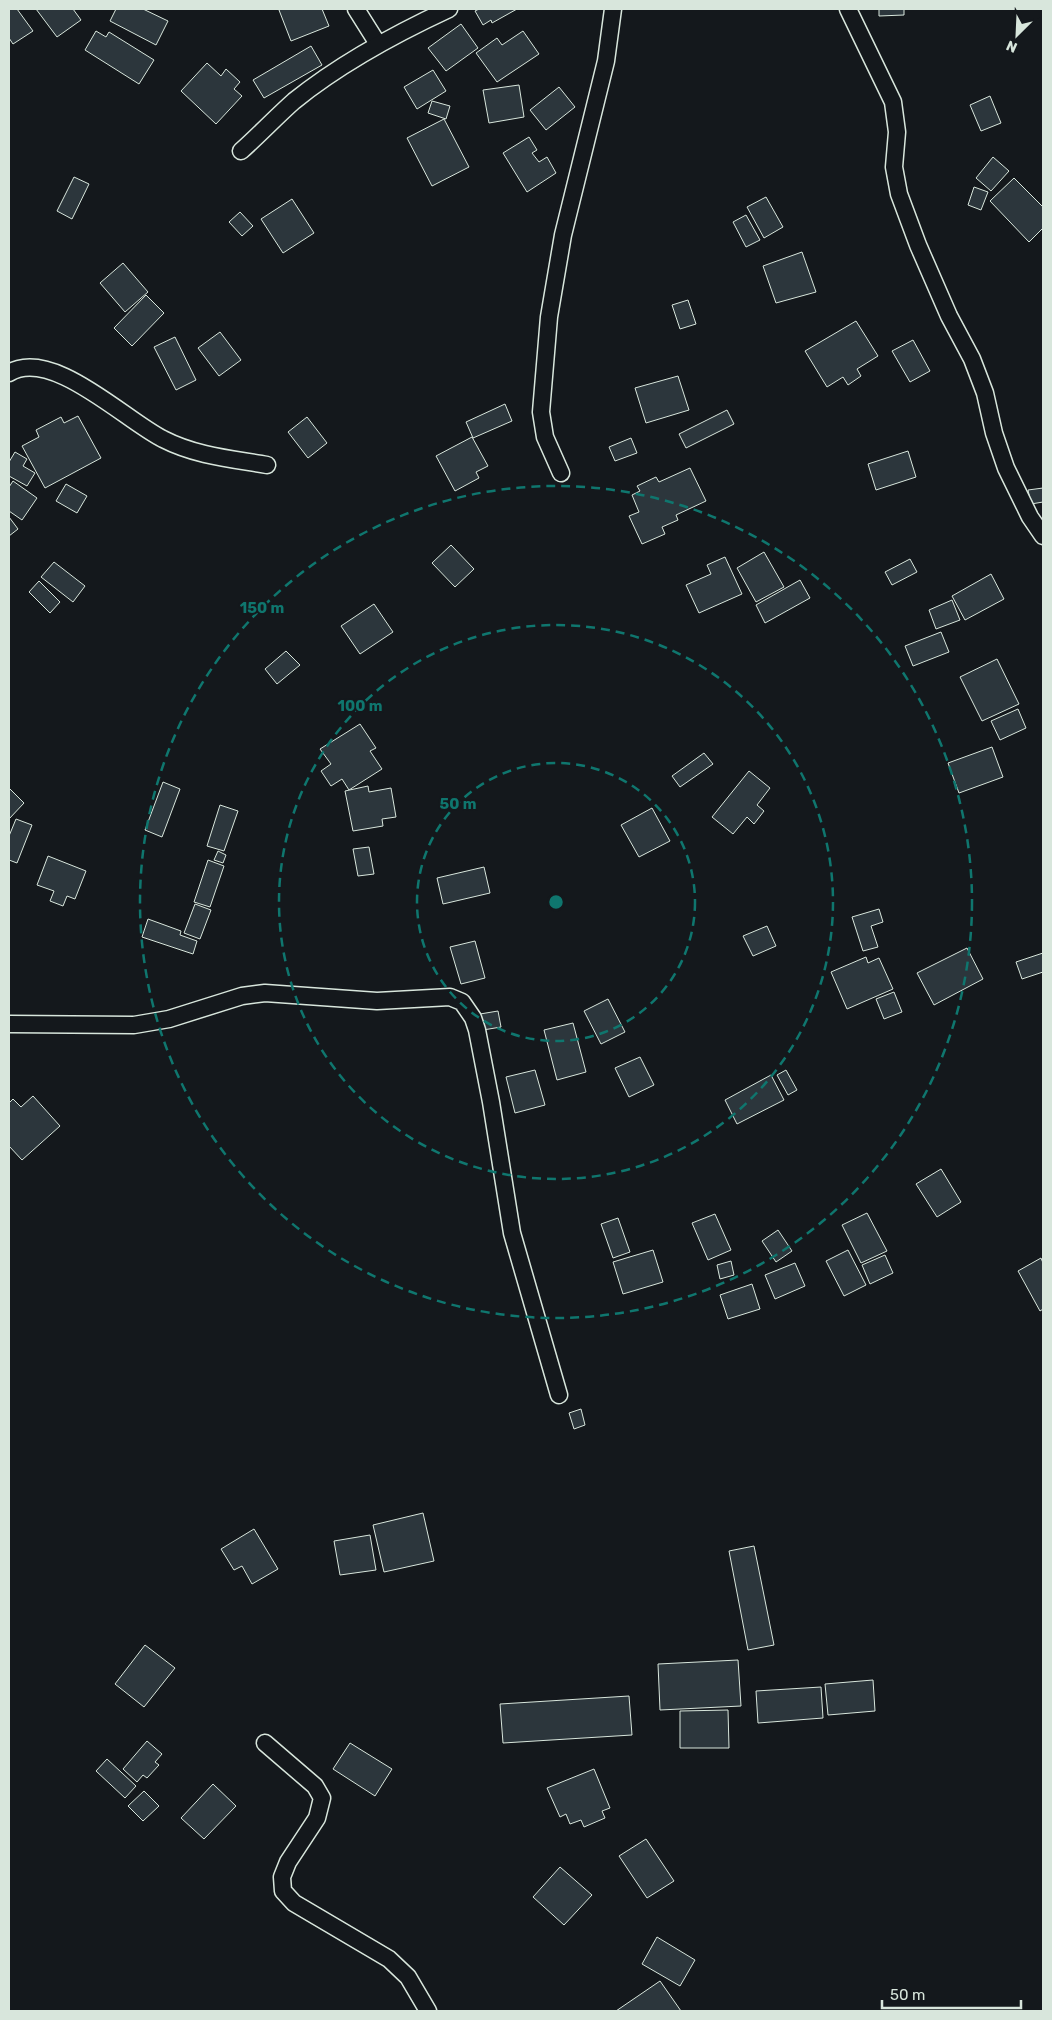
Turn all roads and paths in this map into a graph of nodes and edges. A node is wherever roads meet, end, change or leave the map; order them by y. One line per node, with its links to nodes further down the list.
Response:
1 (356, 9): 5 (street)
2 (449, 9): 5 (street)
3 (613, 9): 9 (street)
4 (848, 9): 10 (street)
5 (378, 44): 6 (street)
6 (241, 151)
7 (9, 373): 8 (street)
8 (267, 465)
9 (561, 473)
10 (1043, 536)
11 (9, 1024): 12 (street)
12 (559, 1395)
13 (265, 1743): 14 (street)
14 (428, 2011)

